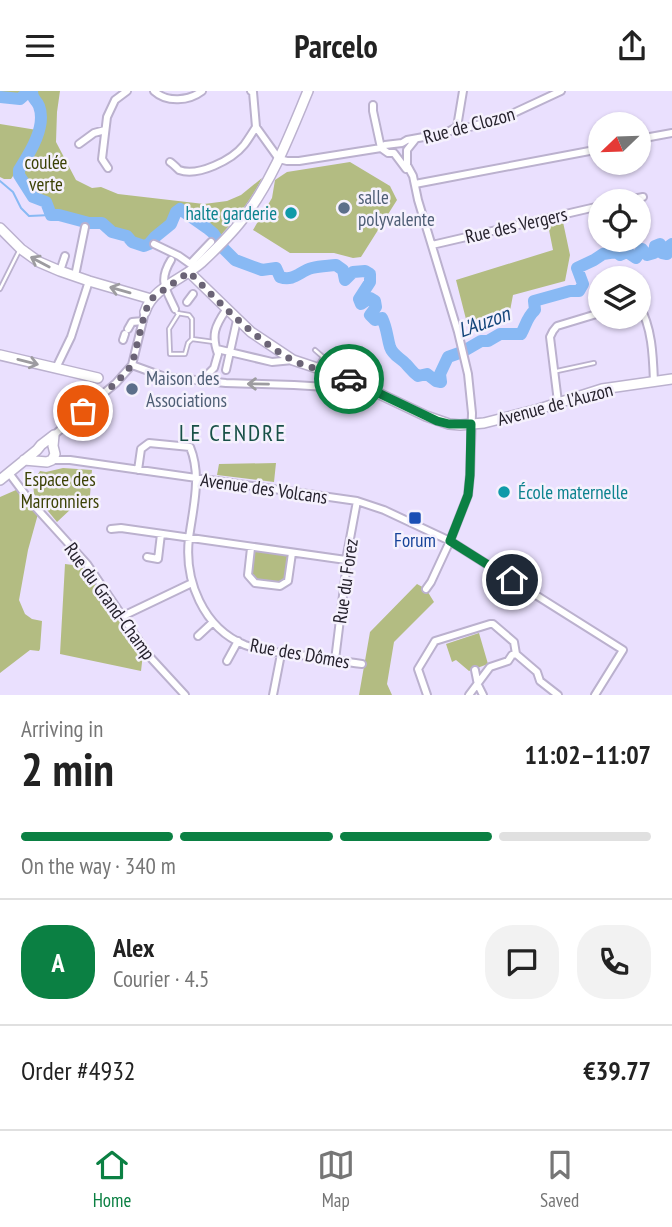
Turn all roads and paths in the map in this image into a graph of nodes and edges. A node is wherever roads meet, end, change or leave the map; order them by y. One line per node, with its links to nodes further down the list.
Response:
1 (127, 91): 12 (street)
2 (154, 91): 7 (street)
3 (202, 91): 7 (street)
4 (252, 91): 10 (street)
5 (463, 91): 11 (street)
6 (561, 91): 11 (street, Rue de Clozon)
7 (176, 95)
8 (306, 95): 22 (main road)
9 (373, 105): 18 (street)
10 (256, 127): 22 (street); 23 (street)
11 (457, 127): 15 (street, Rue de Clozon)
12 (105, 129): 17 (street); 24 (street)
13 (672, 133): 14 (street)
14 (651, 137)
15 (415, 140): 16 (street, Rue de Clozon); 20 (street, Rue de Clozon)
16 (400, 143): 18 (street, Rue de Clozon); 20 (street); 21 (street)
17 (79, 144)
18 (382, 148): 21 (street); 22 (street, Rue de Clozon)
19 (588, 151): 25 (street)
20 (407, 152): 21 (street); 25 (street)
21 (395, 155): 25 (street)
22 (279, 159): 34 (main road)
23 (170, 162)
24 (108, 168)
25 (415, 184): 30 (street)
26 (588, 209): 30 (street, Rue des Vergers)
27 (86, 227): 36 (street)
28 (0, 228): 31 (main road)
29 (154, 244): 34 (street)
30 (432, 245): 69 (street)
31 (21, 249): 35 (main road, one-way to 31); 39 (lane)
32 (65, 255): 35 (street)
33 (171, 260): 38 (street)
34 (192, 268): 38 (main road); 43 (main road, Avenue de l'Auzon)
35 (60, 271): 36 (main road)
36 (75, 276): 37 (main road)
37 (89, 281): 41 (main road, one-way to 37); 58 (street)
38 (166, 288): 41 (main road); 44 (street)
39 (0, 289)
40 (193, 294): 42 (street)
41 (151, 299): 45 (main road)
42 (187, 302)
43 (226, 310): 47 (main road, Avenue de l'Auzon); 51 (street)
44 (177, 311): 50 (lane); 50 (lane)
45 (144, 316): 49 (street); 57 (street)
46 (588, 317): 61 (street)
47 (237, 320): 53 (street); 55 (main road, Avenue de l'Auzon)
48 (648, 329): 66 (street)
49 (125, 334)
50 (192, 339): 51 (lane)
51 (216, 346): 53 (street); 65 (street)
52 (315, 350): 59 (lane)
53 (231, 352): 55 (street); 60 (street)
54 (0, 355): 58 (main road, one-way to 58)
55 (293, 360): 59 (main road, Avenue de l'Auzon)
56 (594, 363): 61 (lane)
57 (132, 365): 65 (street); 67 (street)
58 (57, 368): 63 (main road)
59 (316, 369): 62 (main road, Avenue de l'Auzon)
60 (226, 370)
61 (554, 372): 68 (street)
62 (344, 377): 65 (street, one-way to 65); 69 (main road, Avenue de l'Auzon)
63 (98, 378): 67 (street)
64 (672, 379): 66 (main road, Avenue de l'Auzon)
65 (201, 381)
66 (654, 382): 68 (main road, Avenue de l'Auzon)
67 (116, 383): 70 (street)
68 (558, 403): 69 (main road, Avenue de l'Auzon)
69 (471, 424): 81 (street)
70 (54, 435): 71 (main road)
71 (48, 450): 72 (main road); 72 (main road); 73 (street, Avenue des Volcans)
72 (24, 460): 74 (main road)
73 (138, 470): 75 (street, Avenue des Volcans); 75 (street)
74 (9, 473): 76 (main road); 88 (street, Rue du Grand-Champ)
75 (196, 478): 77 (street, Avenue des Volcans); 80 (street, Rue des Dômes)
76 (0, 480)
77 (357, 501): 81 (street, Avenue des Volcans); 85 (street, Rue du Forez)
78 (111, 529): 79 (street)
79 (161, 534): 80 (street); 84 (street)
80 (189, 538): 82 (street); 86 (street, Rue des Dômes)
81 (450, 541): 87 (street); 105 (street, Avenue des Volcans)
82 (251, 548): 83 (street); 83 (street)
83 (292, 553): 85 (street)
84 (147, 558)
85 (346, 560): 94 (street, Rue du Forez)
86 (192, 583): 88 (street); 89 (street, Rue des Dômes)
87 (426, 589)
88 (123, 616): 99 (street, Rue du Grand-Champ)
89 (213, 622): 90 (street); 91 (street, Rue des Dômes)
90 (198, 636)
91 (237, 641): 92 (street, Rue des Dômes); 95 (street, Rue des Dômes)
92 (281, 654): 94 (street, Rue des Dômes); 100 (street)
93 (516, 654): 98 (street); 101 (street); 104 (street)
94 (335, 660): 96 (street, Rue des Dômes)
95 (227, 661)
96 (362, 664)
97 (475, 670): 98 (street)
98 (478, 685): 102 (street); 103 (street)
99 (185, 695)
100 (273, 695)
101 (427, 695)
102 (469, 695)
103 (484, 695)
104 (558, 695)
105 (595, 695)

